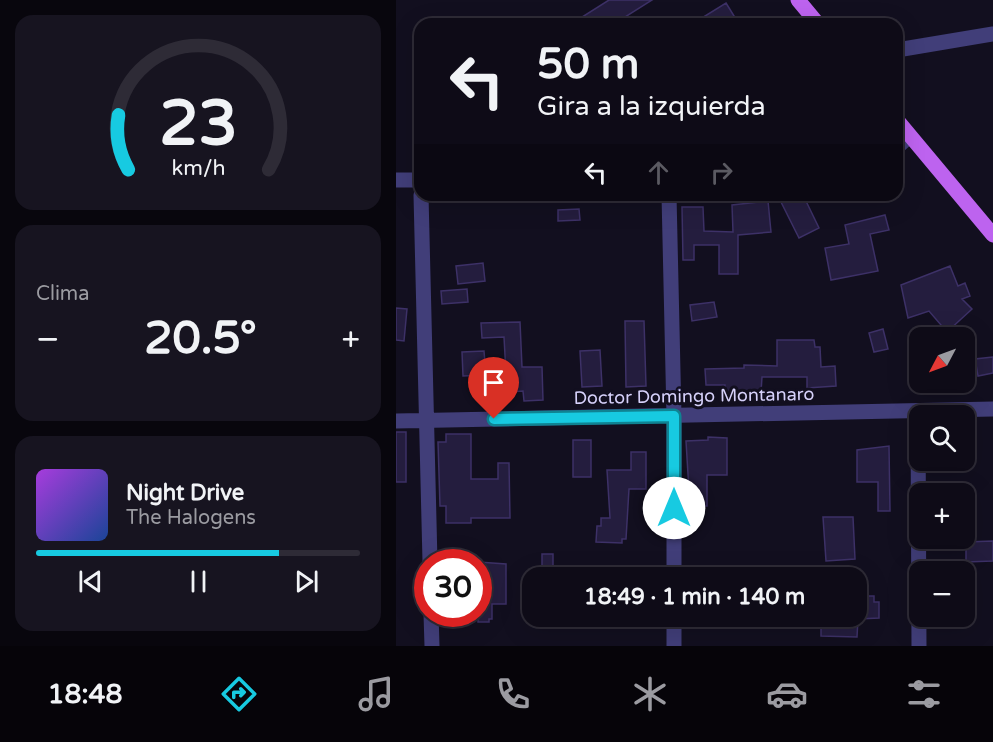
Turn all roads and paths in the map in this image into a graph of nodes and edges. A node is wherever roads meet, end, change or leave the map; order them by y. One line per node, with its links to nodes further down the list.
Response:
1 (798, 0): 2 (main road)
2 (813, 18)
3 (993, 34): 4 (street)
4 (903, 49)
5 (903, 127): 6 (main road)
6 (910, 136): 7 (street); 12 (main road)
7 (903, 142)
8 (396, 180): 9 (street)
9 (414, 180)
10 (421, 201): 17 (street)
11 (669, 201): 16 (street)
12 (993, 234)
13 (975, 409): 14 (street, Doctor Domingo Montanaro)
14 (993, 409)
15 (909, 411): 16 (street, Doctor Domingo Montanaro)
16 (674, 416): 17 (street, Doctor Domingo Montanaro); 21 (street)
17 (426, 420): 18 (street, Doctor Domingo Montanaro); 20 (street)
18 (396, 421)
19 (918, 471): 26 (street)
20 (429, 549)
21 (674, 567)
22 (431, 627): 24 (street)
23 (674, 627): 25 (street)
24 (432, 646)
25 (674, 646)
26 (919, 646)

